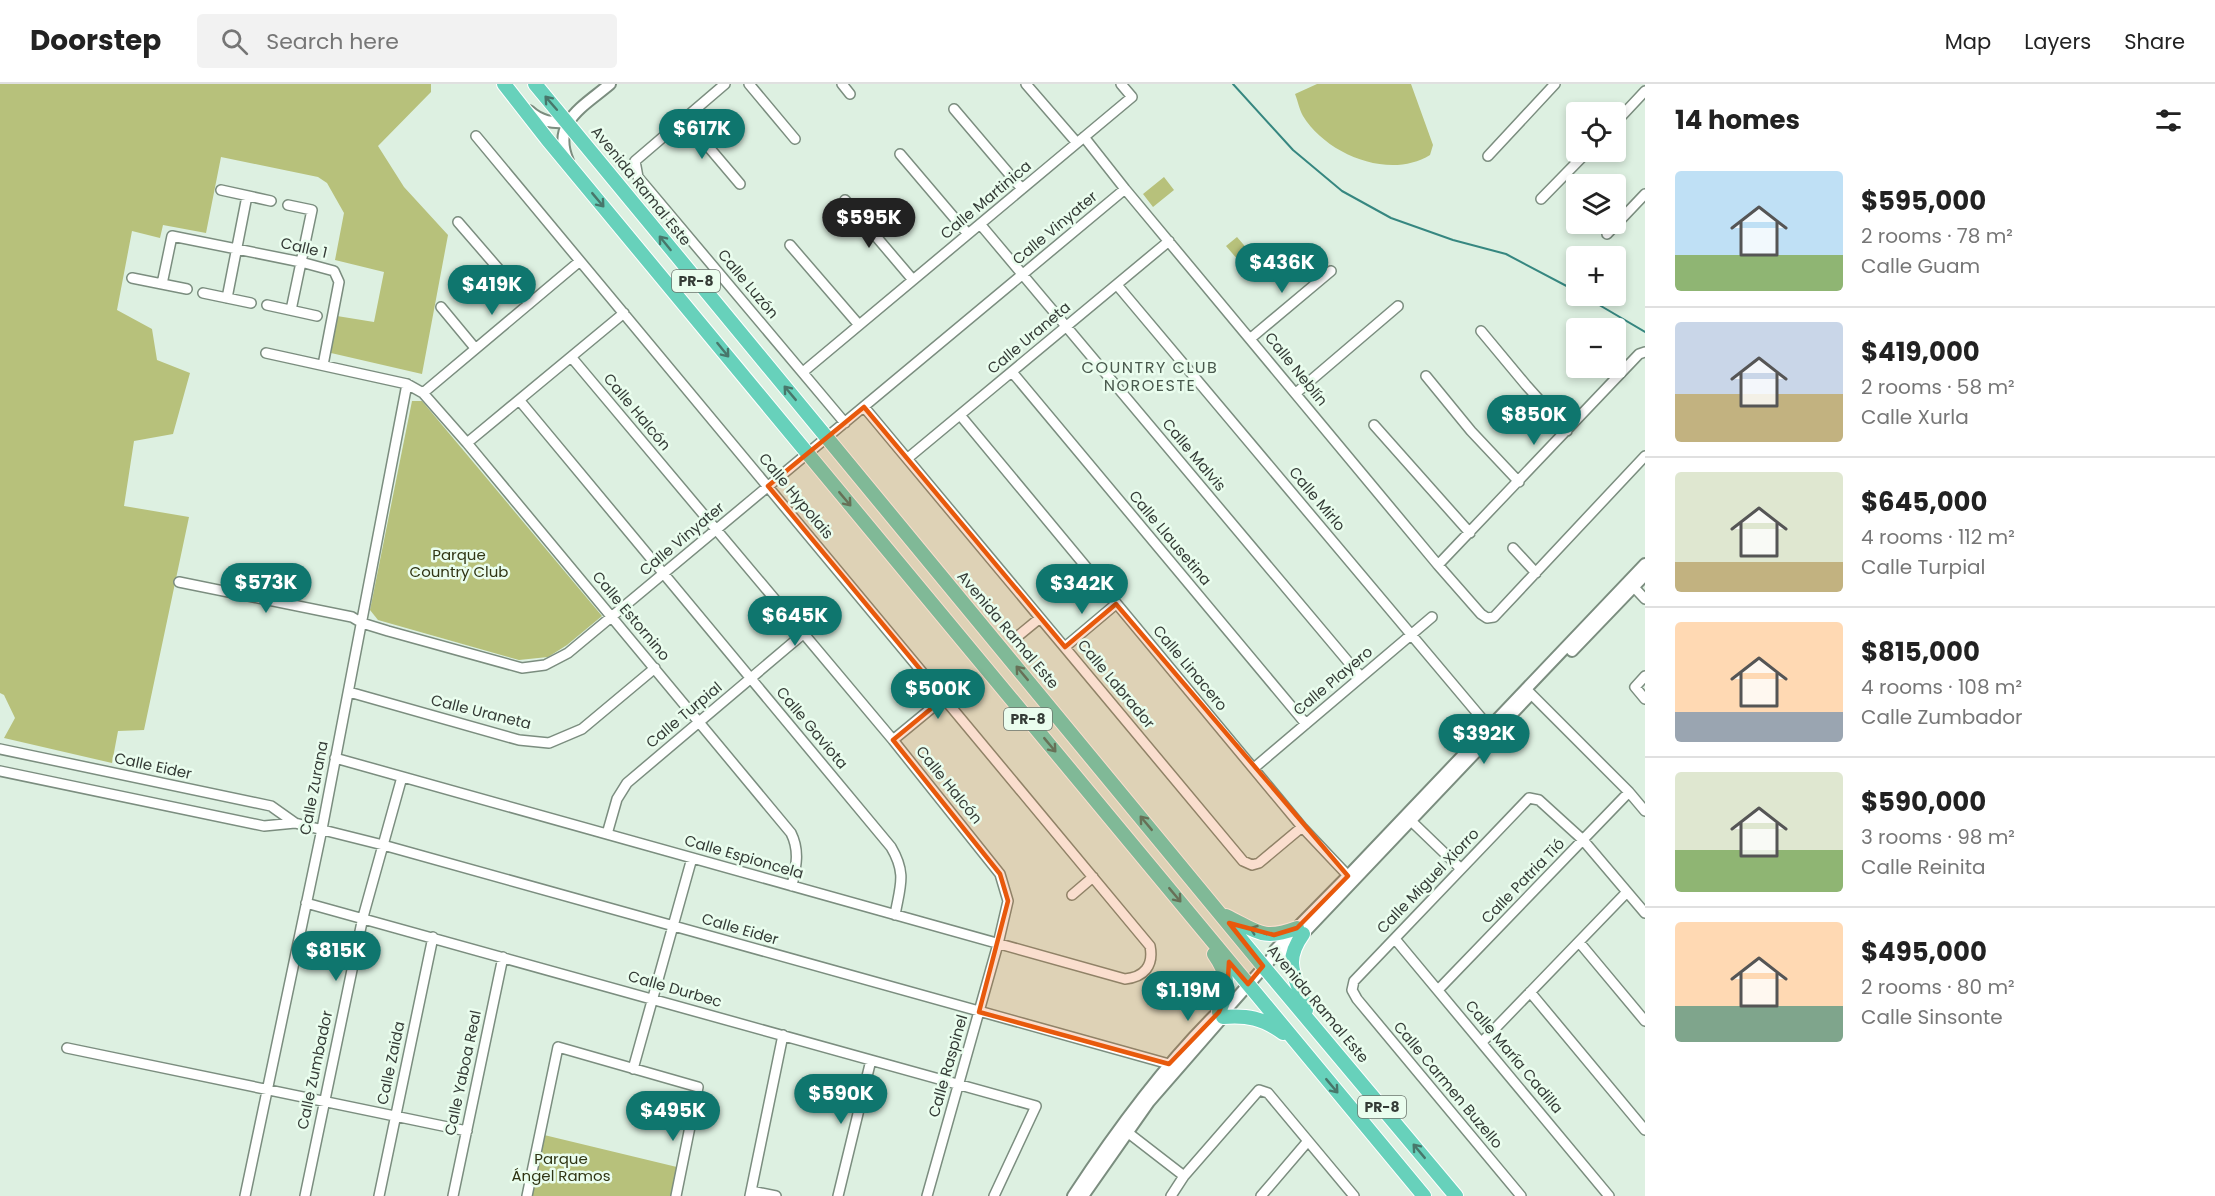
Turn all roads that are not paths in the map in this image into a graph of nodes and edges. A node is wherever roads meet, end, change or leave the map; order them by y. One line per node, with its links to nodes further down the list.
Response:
1 (504, 84): 13 (main road, PR-8)
2 (535, 84): 17 (main road, Avenida Ramal Este / PR-8, one-way to 2)
3 (725, 84): 16 (street)
4 (749, 84): 19 (street)
5 (842, 84): 12 (street)
6 (1026, 84): 20 (street, Calle Neblín)
7 (1121, 84): 20 (street, Calle Martinica)
8 (1555, 84): 22 (street)
9 (1641, 84): 11 (street)
10 (603, 86): 17 (street)
11 (1645, 90): 15 (street)
12 (850, 94)
13 (515, 97): 17 (street); 24 (main road, PR-8)
14 (954, 109): 26 (street)
15 (1626, 111)
16 (684, 118): 25 (street); 70 (street, Calle Luzón)
17 (567, 122): 24 (street); 82 (main road, Avenida Ramal Este / PR-8, one-way to 17)
18 (476, 136): 42 (street, Calle Hypolais)
19 (795, 139)
20 (1081, 140): 26 (street, Calle Martinica); 27 (street, Calle Neblín)
21 (900, 154): 38 (street)
22 (1488, 156)
23 (1577, 162): 31 (street)
24 (571, 168): 84 (main road, PR-8, one-way to 84)
25 (740, 184)
26 (1022, 189): 37 (street, Calle Martinica)
27 (1125, 189): 39 (street, Calle Neblín); 45 (street, Calle Vinyater)
28 (221, 190): 30 (street)
29 (1645, 194): 35 (street)
30 (247, 196): 33 (street); 41 (street)
31 (1541, 199)
32 (845, 200): 47 (street)
33 (271, 201)
34 (288, 205): 43 (street)
35 (1626, 214)
36 (459, 222): 54 (street)
37 (980, 224): 38 (street, Calle Martinica); 45 (street, Calle Malvis)
38 (968, 234): 47 (street, Calle Martinica)
39 (1169, 241): 49 (street, Calle Uraneta); 64 (street, Calle Neblín)
40 (790, 245): 61 (street)
41 (237, 249): 43 (street, Calle 1); 48 (street, Calle 1); 52 (street)
42 (580, 261): 54 (street); 59 (street, Calle Hypolais)
43 (301, 262): 58 (street); 69 (street, Calle 1)
44 (1331, 271): 64 (street)
45 (1023, 274): 62 (street, Calle Malvis); 77 (street, Calle Vinyater)
46 (132, 278): 48 (street)
47 (913, 280): 61 (street, Calle Martinica)
48 (162, 284): 50 (street)
49 (1117, 285): 62 (street, Calle Uraneta); 106 (street, Calle Mirlo)
50 (187, 289)
51 (203, 293): 52 (street)
52 (227, 297): 53 (street)
53 (251, 303)
54 (529, 304): 65 (street)
55 (267, 305): 58 (street)
56 (1398, 306): 75 (street)
57 (441, 307): 65 (street)
58 (291, 310): 60 (street)
59 (624, 314): 68 (street); 88 (street, Calle Hypolais)
60 (317, 316)
61 (859, 325): 70 (street, Calle Martinica)
62 (1067, 327): 71 (street, Calle Uraneta); 111 (street, Calle Malvis)
63 (1481, 330): 81 (street)
64 (1251, 338): 75 (street, Calle Neblín)
65 (475, 348): 74 (street)
66 (1645, 352): 81 (street)
67 (266, 353): 69 (street, Calle Estornino)
68 (572, 358): 76 (street); 89 (street, Calle Halcón)
69 (323, 364): 73 (street, Calle Estornino)
70 (803, 372): 79 (street, Calle Luzón)
71 (1012, 372): 78 (street, Calle Uraneta); 119 (street, Calle Llausetina)
72 (1426, 376): 87 (street)
73 (407, 384): 74 (street, Calle Estornino); 104 (street, Calle Zurana)
74 (423, 393): 83 (street, Calle Estornino)
75 (1296, 393): 93 (street, Calle Neblín)
76 (520, 401): 83 (street); 94 (street, Calle Gaviota)
77 (864, 407): 79 (street, Calle Vinyater); 86 (street, Calle Labrador)
78 (960, 415): 86 (street, Calle Uraneta); 100 (street, Calle Linacero)
79 (844, 423): 82 (street, Calle Vinyater)
80 (1374, 425): 90 (street)
81 (1568, 431): 87 (street)
82 (827, 437): 84 (street, Calle Vinyater); 144 (main road, Avenida Ramal Este / PR-8, one-way to 82)
83 (467, 443): 102 (street, Calle Estornino)
84 (808, 454): 88 (street, Calle Vinyater); 148 (main road, PR-8, one-way to 148)
85 (1645, 456): 95 (street)
86 (908, 458): 103 (street, Calle Labrador)
87 (1518, 482): 90 (street)
88 (768, 486): 89 (street, Calle Vinyater); 116 (street, Calle Hypolais)
89 (716, 530): 94 (street, Calle Vinyater); 105 (street, Calle Halcón)
90 (1470, 533): 93 (street)
91 (1513, 548): 95 (street)
92 (1645, 564): 98 (street)
93 (1438, 565): 95 (street, Calle Neblín)
94 (664, 573): 102 (street, Calle Vinyater); 112 (street, Calle Gaviota)
95 (1536, 573)
96 (1645, 575): 98 (street)
97 (179, 582): 104 (street, Calle Vinyater)
98 (1631, 584): 99 (street); 115 (street)
99 (1645, 599)
100 (1116, 604): 108 (street); 124 (street, Calle Linacero)
101 (1432, 616): 106 (street, Calle Playero)
102 (612, 617): 104 (street, Calle Vinyater); 109 (street, Calle Estornino)
103 (1040, 618): 107 (street); 108 (street, Calle Labrador)
104 (362, 623): 114 (street, Calle Zurana)
105 (802, 634): 112 (street, Calle Turpial); 121 (street, Calle Halcón)
106 (1411, 635): 111 (street, Calle Playero); 120 (street, Calle Mirlo)
107 (1018, 636)
108 (1065, 647): 131 (street, Calle Labrador)
109 (656, 668): 114 (street, Calle Uraneta); 118 (street, Calle Estornino)
110 (1645, 676): 117 (street)
111 (1361, 677): 119 (street, Calle Playero)
112 (751, 678): 118 (street, Calle Turpial); 146 (street, Calle Gaviota)
113 (967, 679): 116 (street)
114 (349, 692): 123 (street, Calle Zurana)
115 (1528, 692): 120 (street); 127 (street)
116 (944, 698): 121 (street); 138 (street, Calle Hypolais)
117 (1645, 699)
118 (698, 721): 133 (street, Calle Turpial); 140 (street, Calle Estornino)
119 (1306, 724): 124 (street, Calle Playero)
120 (1491, 730): 129 (street)
121 (893, 740): 154 (street, Calle Halcón)
122 (0, 749): 130 (street, Calle Eider)
123 (335, 758): 126 (street, Calle Espioncela); 132 (street, Calle Zurana)
124 (1254, 768): 131 (street, Calle Linacero)
125 (0, 771): 130 (street, Calle Eider)
126 (402, 777): 133 (street, Calle Espioncela); 135 (street, Calle Zumbador)
127 (1629, 792): 128 (street); 134 (street, Calle Patria Tió)
128 (1645, 810)
129 (1408, 818): 137 (street); 139 (street)
130 (295, 823): 132 (street, Calle Eider)
131 (1302, 827): 139 (street, Calle Linacero)
132 (322, 829): 135 (street, Calle Eider); 143 (street, Calle Zurana)
133 (607, 834): 136 (street, Calle Espioncela)
134 (1582, 840): 137 (street, Calle Miguel Xiorro); 141 (street); 159 (street, Calle Patria Tió)
135 (383, 845): 147 (street, Calle Zumbador); 149 (street, Calle Eider)
136 (692, 858): 140 (street, Calle Espioncela); 149 (street)
137 (1460, 868): 152 (street, Calle Miguel Xiorro)
138 (1093, 877): 142 (street); 157 (street, Calle Hypolais)
139 (1351, 879): 150 (street)
140 (792, 886): 146 (street, Calle Espioncela)
141 (1627, 892): 145 (street); 153 (street)
142 (1072, 895)
143 (306, 903): 147 (street, Calle Durbec); 175 (street, Calle Zurana)
144 (1221, 913): 150 (main road, one-way to 144); 156 (main road, Avenida Ramal Este / PR-8)
145 (1645, 913)
146 (895, 915): 154 (street, Calle Espioncela)
147 (363, 917): 151 (street, Calle Durbec); 176 (street, Calle Zumbador)
148 (1198, 923): 158 (main road, PR-8); 164 (main road)
149 (673, 926): 162 (street); 163 (street, Calle Eider)
150 (1300, 931): 156 (street); 165 (main road)
151 (433, 937): 155 (street, Calle Durbec); 177 (street, Calle Zaida)
152 (1395, 939): 159 (street, Calle María Cadilla); 161 (street, Calle Miguel Xiorro)
153 (1579, 942): 160 (street); 166 (street)
154 (998, 944): 157 (street, Calle Espioncela); 163 (street, Calle Raspinel)
155 (503, 957): 162 (street, Calle Durbec); 180 (street, Calle Yaboa Real)
156 (1267, 962): 158 (street); 165 (main road, Avenida Ramal Este / PR-8)
157 (1143, 973)
158 (1248, 984): 164 (street); 168 (main road, PR-8)
159 (1438, 990): 169 (street, Calle María Cadilla)
160 (1530, 992): 169 (street); 179 (street)
161 (1354, 993): 201 (street, Calle Carmen Buzello)
162 (652, 999): 167 (street, Calle Durbec); 173 (street)
163 (979, 1012): 172 (street, Calle Eider); 174 (street, Calle Raspinel)
164 (1223, 1013): 168 (main road); 172 (street)
165 (1308, 1017): 200 (main road, Avenida Ramal Este / PR-8, one-way to 165)
166 (1645, 1022)
167 (783, 1035): 171 (street, Calle Durbec); 183 (street)
168 (1295, 1041): 199 (main road, PR-8, one-way to 199)
169 (1482, 1042): 202 (street, Calle María Cadilla)
170 (67, 1048): 175 (street)
171 (871, 1060): 174 (street, Calle Durbec); 191 (street)
172 (1172, 1066): 178 (street)
173 (633, 1069): 188 (street); 189 (street)
174 (959, 1084): 192 (street, Calle Raspinel); 193 (street, Calle Durbec)
175 (267, 1089): 176 (street); 184 (street, Calle Zurana)
176 (324, 1101): 177 (street); 185 (street, Calle Zumbador)
177 (396, 1116): 180 (street); 186 (street, Calle Zaida)
178 (1123, 1129): 182 (street); 194 (street); 195 (street)
179 (1645, 1130)
180 (467, 1131): 187 (street, Calle Yaboa Real)
181 (1308, 1141): 182 (street); 197 (street); 198 (street)
182 (1184, 1176): 196 (street)
183 (750, 1193): 190 (street)
184 (245, 1196)
185 (304, 1196)
186 (379, 1196)
187 (453, 1196)
188 (527, 1196)
189 (676, 1196)
190 (776, 1196)
191 (838, 1196)
192 (927, 1196)
193 (994, 1196)
194 (1073, 1196)
195 (1083, 1196)
196 (1171, 1196)
197 (1261, 1196)
198 (1354, 1196)
199 (1424, 1196)
200 (1456, 1196)
201 (1521, 1196)
202 (1609, 1196)

